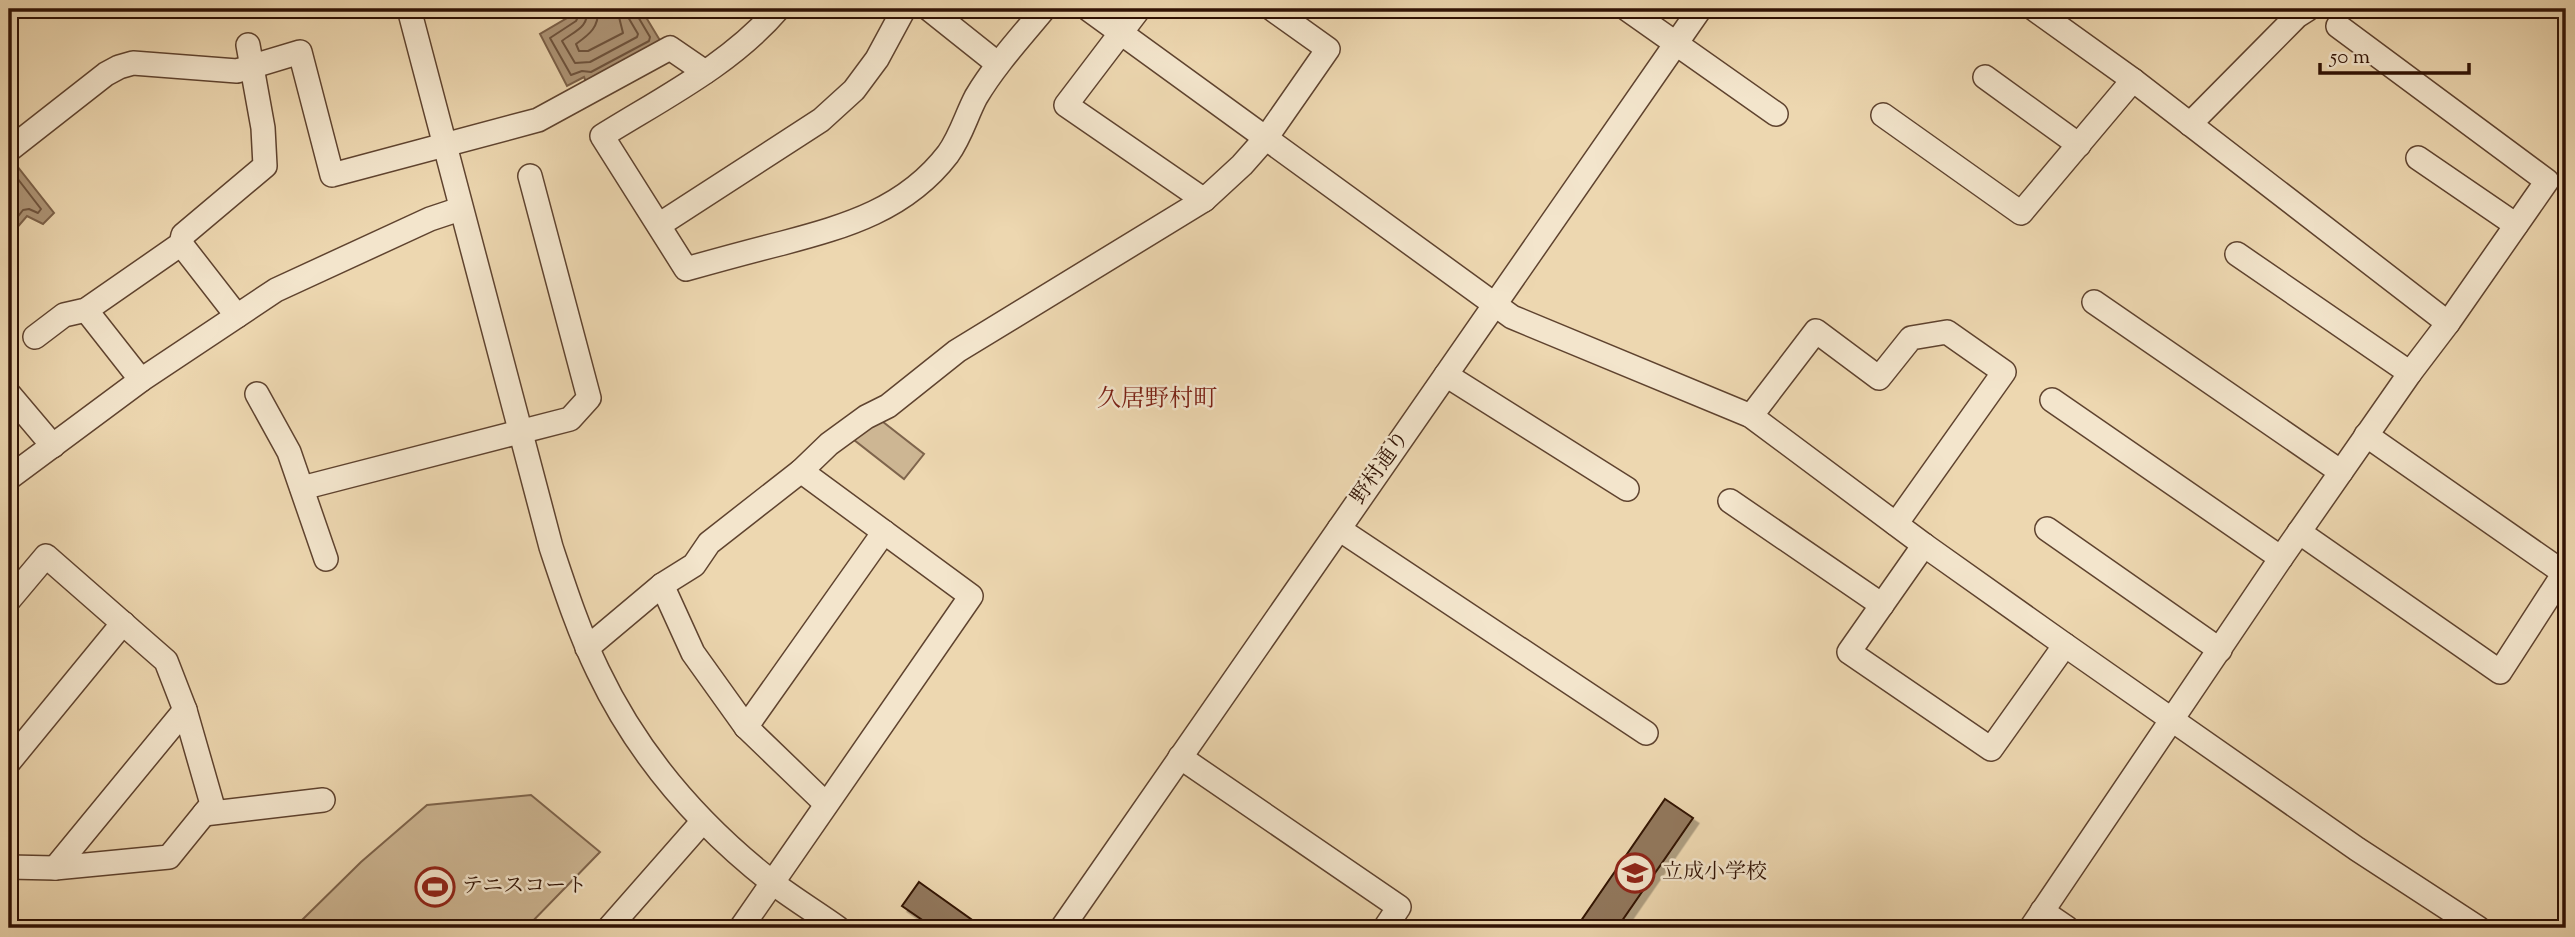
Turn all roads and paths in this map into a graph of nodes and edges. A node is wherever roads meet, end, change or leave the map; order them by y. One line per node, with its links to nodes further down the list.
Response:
1 (409, 9): 24 (street)
2 (904, 9): 32 (street)
3 (929, 9): 17 (street)
4 (1044, 9): 17 (street)
5 (1088, 9): 14 (street)
6 (1139, 9): 14 (street)
7 (1272, 9): 25 (street)
8 (1627, 9): 15 (street)
9 (1700, 9): 15 (street, 野村通り)
10 (2308, 9): 23 (street)
11 (2044, 11): 20 (street)
12 (767, 12): 18 (street)
13 (2338, 26): 33 (street)
14 (1121, 32): 25 (street); 30 (street)
15 (1677, 43): 21 (street); 37 (street, 野村通り)
16 (250, 56): 24 (street); 27 (street); 34 (street)
17 (998, 64): 32 (street)
18 (705, 72): 24 (street); 32 (street)
19 (1985, 77): 26 (street)
20 (2133, 80): 23 (street); 26 (street)
21 (1776, 114)
22 (1883, 115): 26 (street)
23 (2190, 124): 40 (street)
24 (445, 144): 31 (street)
25 (1274, 145): 30 (street); 37 (street)
26 (2079, 145)
27 (9, 150)
28 (2418, 158): 33 (street)
29 (530, 176): 49 (street)
30 (1204, 200): 52 (street)
31 (460, 209): 39 (street); 49 (street)
32 (659, 225)
33 (2516, 225): 40 (street)
34 (181, 244): 38 (street); 39 (street)
35 (2237, 254): 42 (street)
36 (2094, 302): 53 (street)
37 (1496, 305): 43 (street, 野村通り); 48 (street)
38 (86, 310): 41 (street); 44 (street)
39 (237, 316): 44 (street)
40 (2448, 323): 42 (street)
41 (35, 337)
42 (2410, 373): 50 (street)
43 (1446, 375): 56 (street); 59 (street, 野村通り)
44 (141, 380): 51 (street)
45 (9, 394): 51 (street)
46 (257, 394): 55 (street)
47 (2052, 400): 64 (street)
48 (1751, 415): 58 (street); 58 (street)
49 (521, 432): 55 (street); 71 (street)
50 (2367, 435): 53 (street); 62 (street)
51 (53, 446): 54 (street)
52 (801, 471): 61 (street); 66 (street)
53 (2341, 472): 62 (street)
54 (9, 478)
55 (302, 488): 65 (street)
56 (1627, 489)
57 (1730, 501): 68 (street)
58 (1896, 524): 63 (street)
59 (1339, 529): 76 (street); 77 (street, 野村通り)
60 (2047, 530): 72 (street)
61 (884, 532): 75 (street); 80 (street)
62 (2299, 532): 64 (street)
63 (1924, 545): 68 (street); 70 (street)
64 (2281, 558): 72 (street)
65 (326, 559)
66 (662, 585): 71 (street); 75 (street)
67 (9, 600): 69 (street)
68 (1882, 604): 70 (street)
69 (123, 623): 73 (street); 78 (street)
70 (2065, 645): 74 (street)
71 (587, 648): 82 (street)
72 (2220, 650): 74 (street)
73 (185, 710): 81 (street); 84 (street)
74 (2172, 718): 86 (street); 93 (street)
75 (746, 727): 80 (street)
76 (1646, 733)
77 (1180, 757): 90 (street, 野村通り); 91 (street)
78 (9, 762)
79 (323, 800): 81 (street)
80 (826, 804): 85 (street)
81 (204, 814): 84 (street)
82 (703, 821): 85 (street); 87 (street)
83 (9, 867): 84 (street)
84 (55, 868)
85 (773, 883): 88 (street); 89 (street)
86 (2037, 920): 92 (street)
87 (608, 928)
88 (741, 928)
89 (838, 928)
90 (1062, 928)
91 (1385, 928)
92 (2067, 928)
93 (2478, 928)

